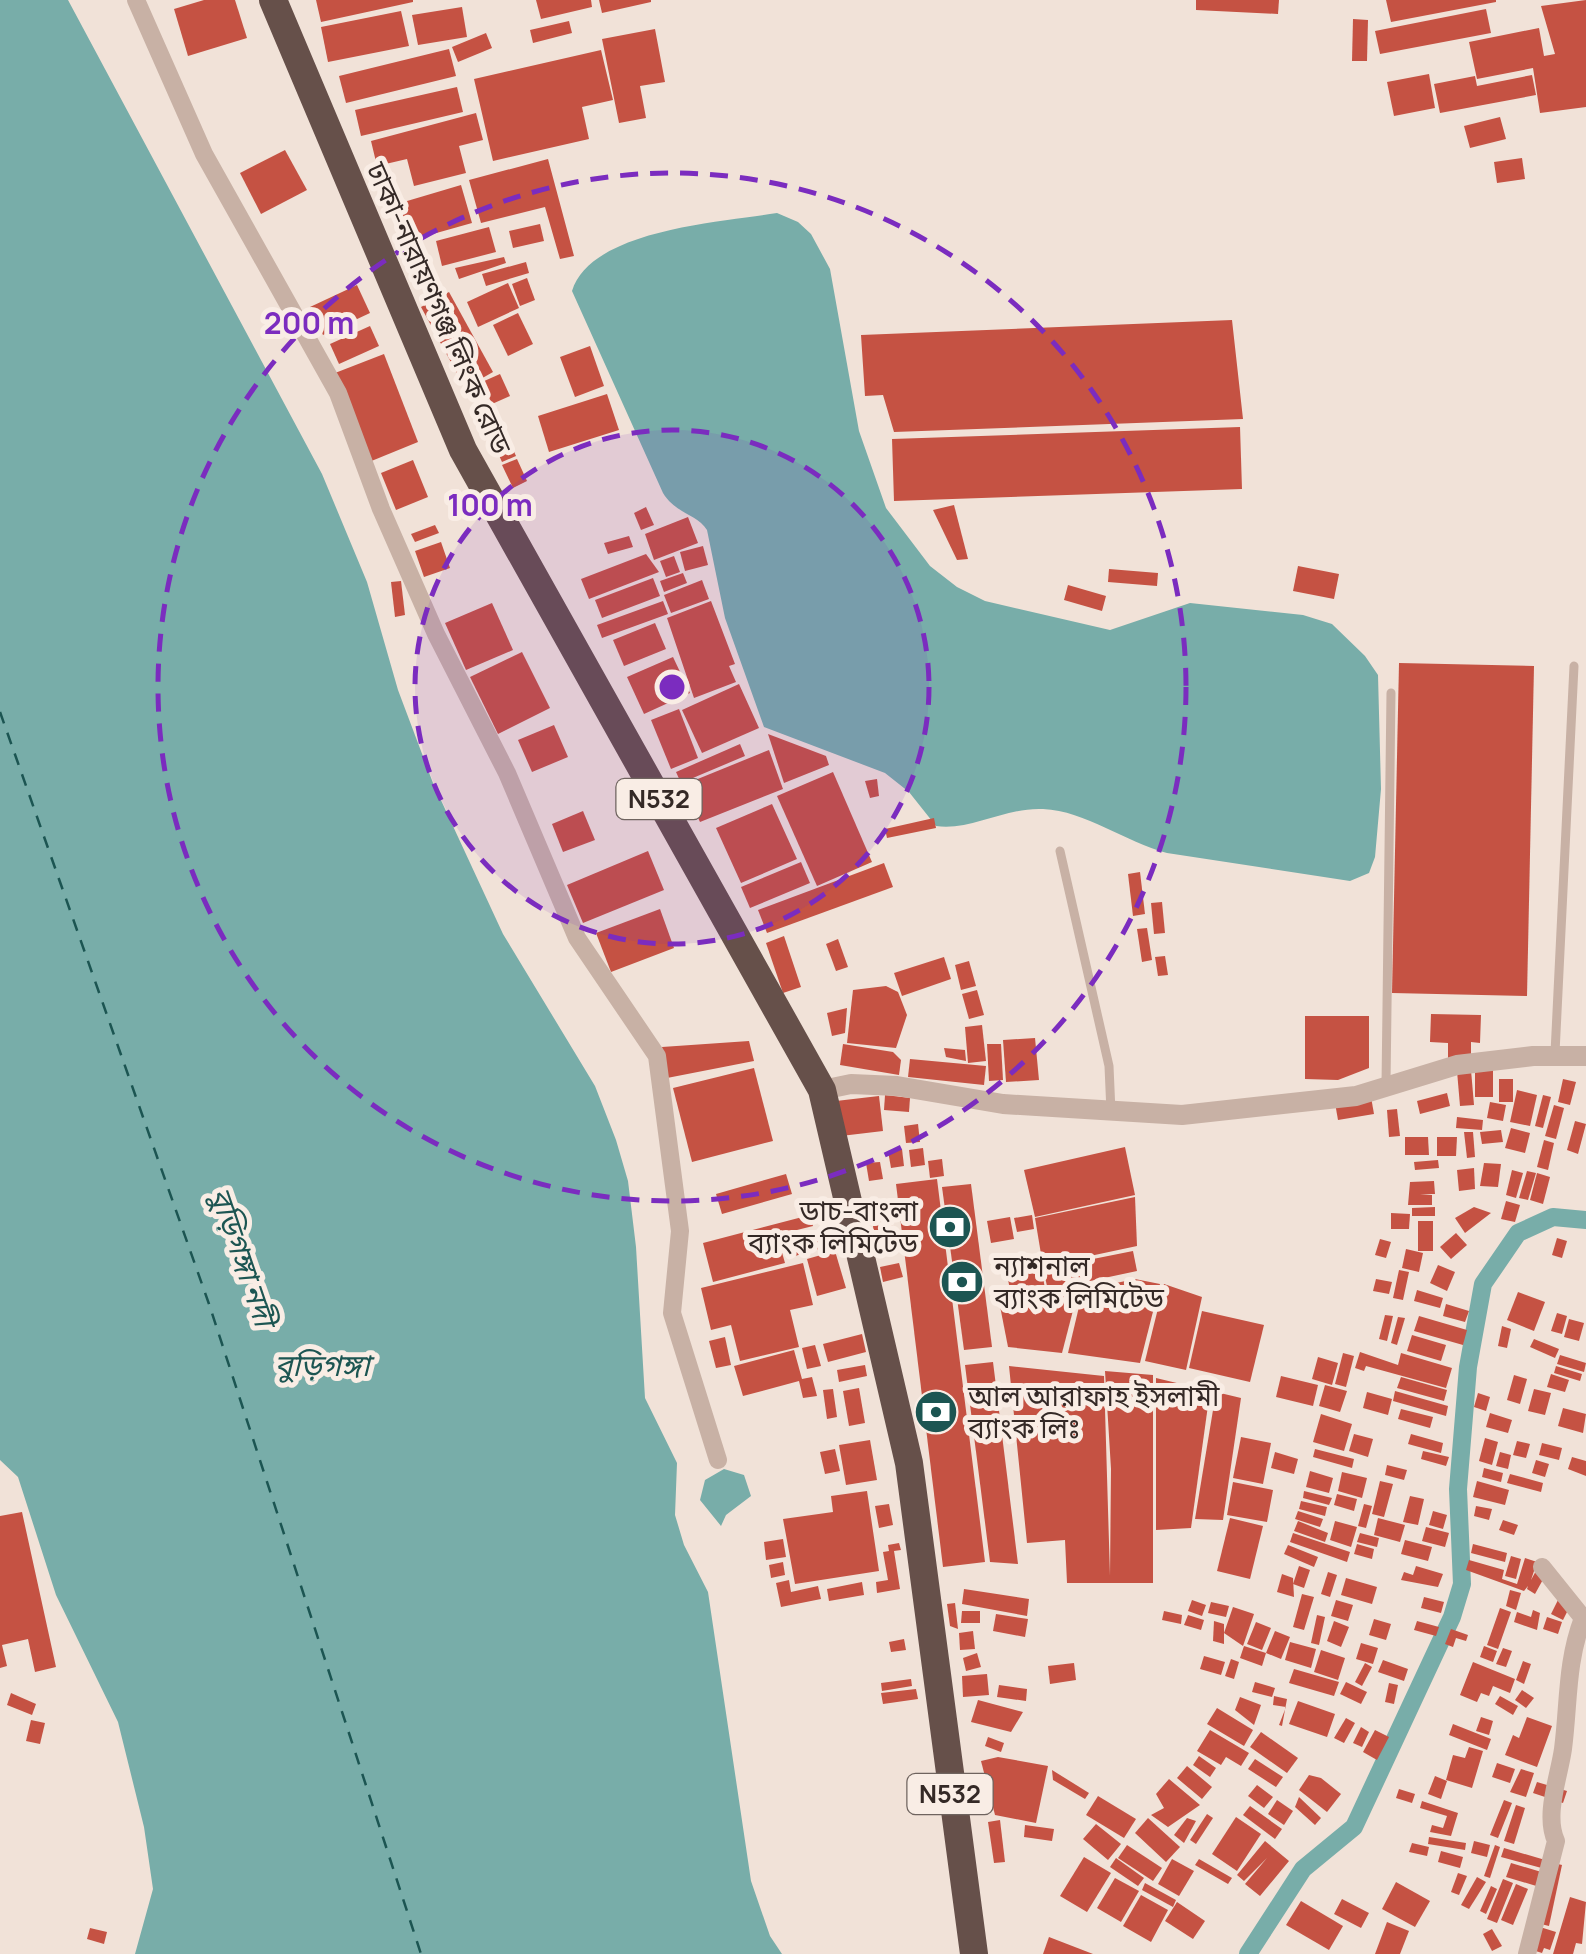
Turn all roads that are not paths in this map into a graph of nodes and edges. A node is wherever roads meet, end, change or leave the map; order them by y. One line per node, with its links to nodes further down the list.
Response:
1 (136, 0): 11 (street)
2 (272, 0): 9 (highway, ঢাকা-নারায়ণগঞ্জ লিংক রোড / N532)
3 (1574, 666): 6 (lane)
4 (1391, 693): 8 (lane)
5 (1060, 851): 10 (lane)
6 (1555, 1056): 7 (street); 8 (street)
7 (1586, 1056)
8 (1386, 1085): 10 (street)
9 (822, 1090): 10 (street); 13 (highway, ঢাকা-নারায়ণগঞ্জ লিংক রোড / N532)
10 (1111, 1113)
11 (718, 1460)
12 (1542, 1567): 14 (street)
13 (974, 1954)
14 (1527, 1954)

